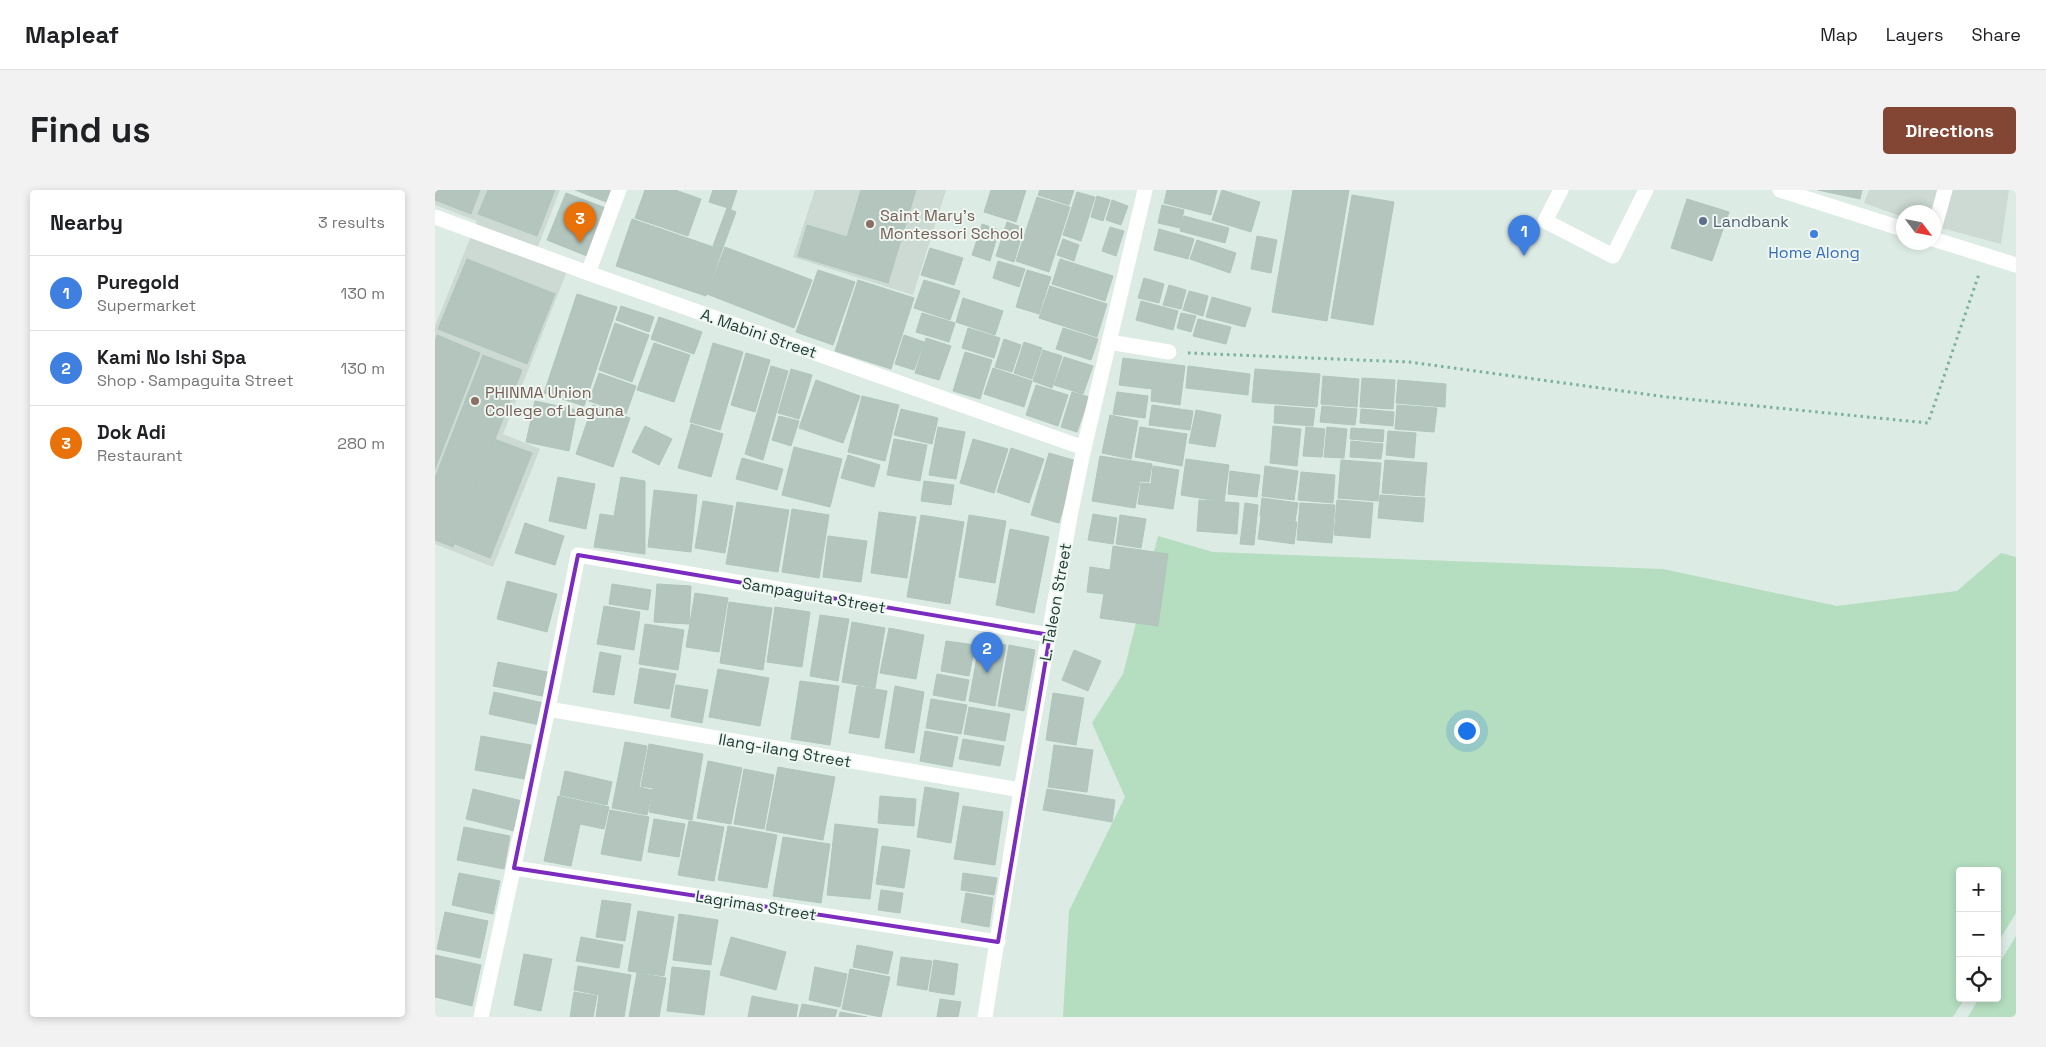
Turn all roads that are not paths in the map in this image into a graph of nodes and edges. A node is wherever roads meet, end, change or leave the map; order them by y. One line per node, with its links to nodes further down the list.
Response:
1 (619, 190): 12 (street)
2 (1561, 190): 3 (street)
3 (1646, 190)
4 (1945, 190): 7 (street)
5 (1141, 191): 13 (street, L. Taleon Street)
6 (1789, 191): 9 (street)
7 (1941, 205)
8 (435, 217): 12 (street, A. Mabini Street)
9 (1896, 227)
10 (1941, 242): 11 (street)
11 (2016, 266)
12 (587, 273): 15 (street, A. Mabini Street)
13 (1109, 342): 14 (street); 15 (street, L. Taleon Street)
14 (1169, 352)
15 (1084, 448): 16 (street, L. Taleon Street)
16 (1050, 635): 17 (street, Sampaguita Street); 18 (street, L. Taleon Street)
17 (548, 710): 18 (street, Ilang-ilang Street); 19 (street)
18 (1021, 790): 20 (street, L. Taleon Street)
19 (514, 868): 20 (street, Lagrimas Street); 21 (street)
20 (998, 942): 22 (street, L. Taleon Street)
21 (481, 1017)
22 (985, 1017)

